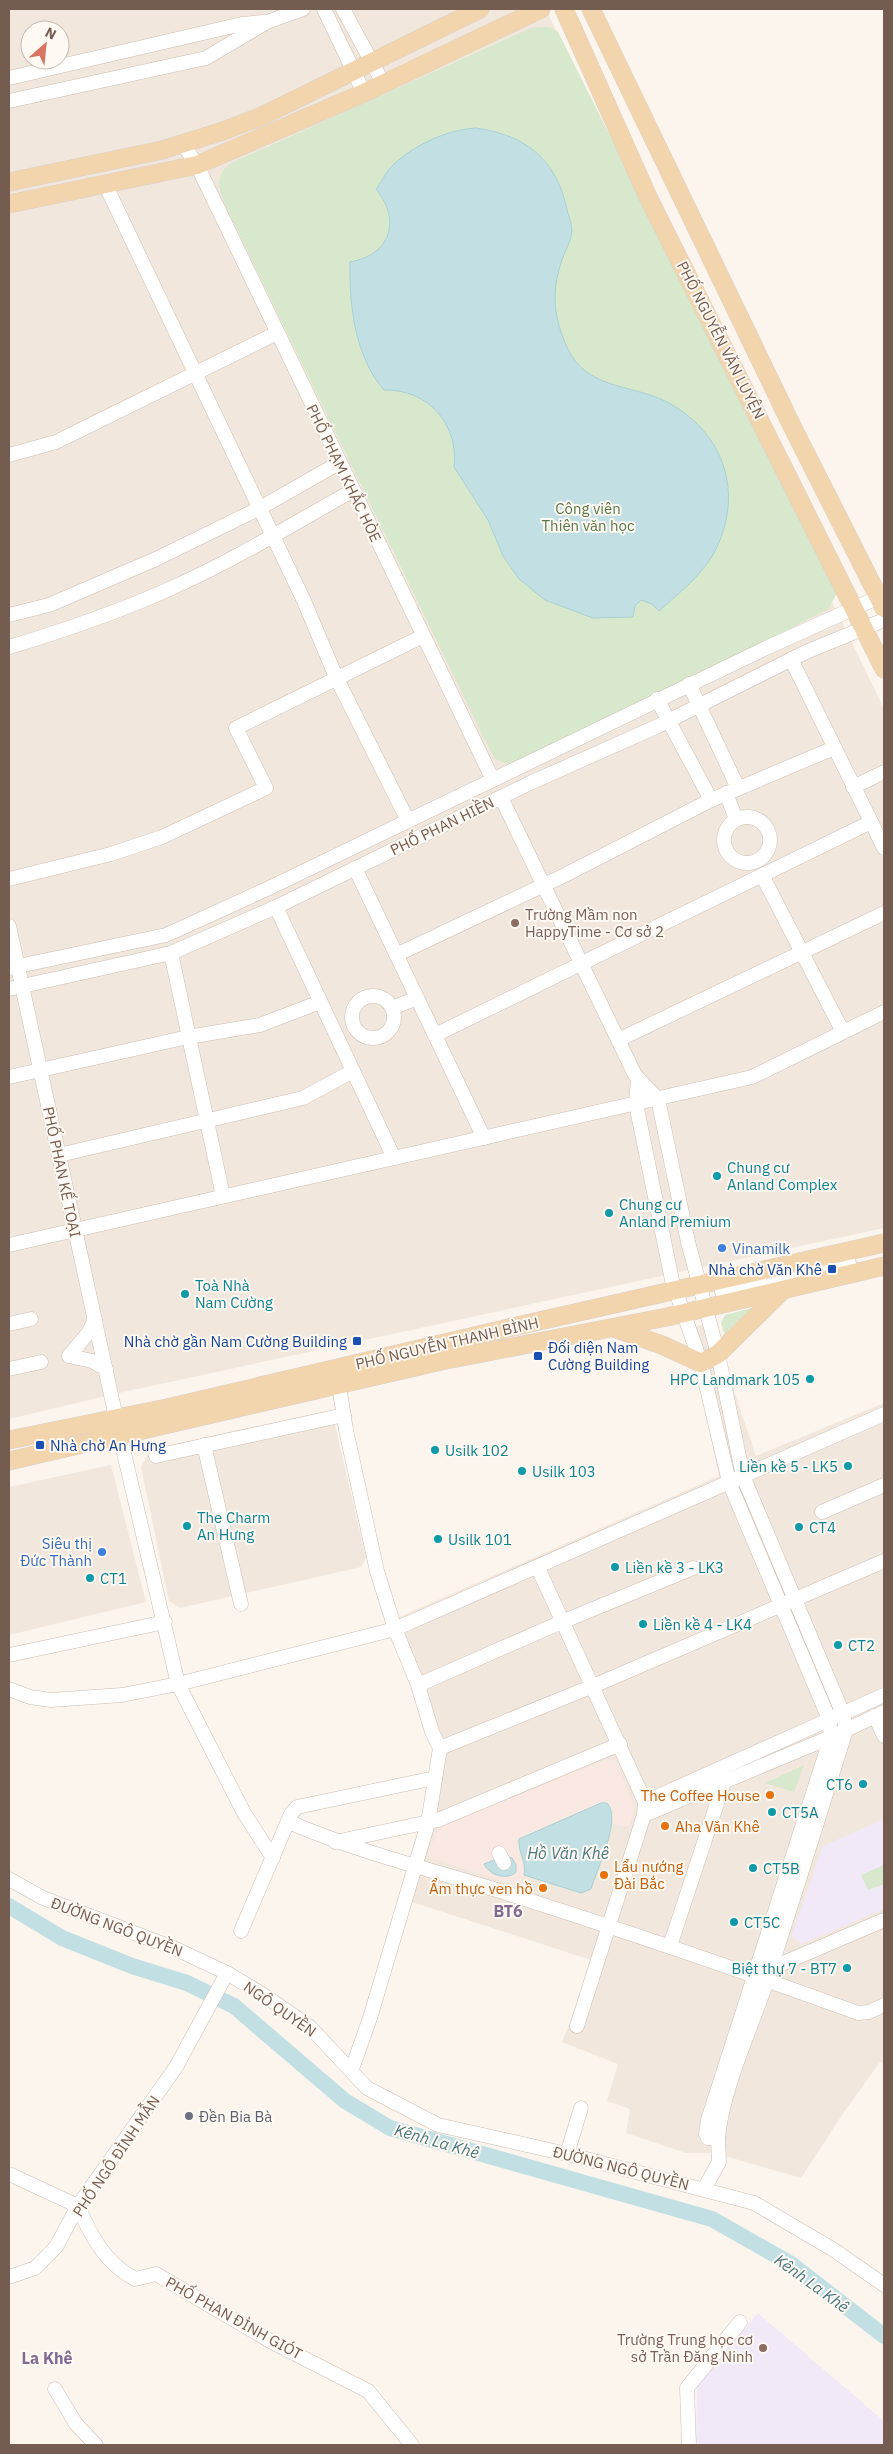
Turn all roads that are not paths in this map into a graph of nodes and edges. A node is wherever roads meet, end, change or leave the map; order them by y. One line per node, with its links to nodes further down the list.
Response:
1 (303, 9): 8 (street)
2 (324, 9): 10 (street)
3 (344, 9): 9 (street)
4 (480, 9): 9 (main road)
5 (541, 9): 12 (main road)
6 (564, 9): 28 (main road, PHỐ NGUYỄN VĂN LUYỆN)
7 (591, 9): 27 (main road, PHỐ NGUYỄN VĂN LUYỆN)
8 (267, 22): 11 (street); 14 (street)
9 (372, 62): 10 (main road); 12 (street)
10 (354, 71): 13 (street); 15 (main road)
11 (9, 78)
12 (383, 83): 13 (main road)
13 (364, 93): 16 (main road)
14 (9, 101)
15 (183, 144): 16 (street, PHỐ PHẠM KHẮC HÒE); 17 (main road)
16 (197, 165): 18 (main road); 20 (street, PHỐ PHẠM KHẮC HÒE)
17 (9, 182)
18 (105, 184): 19 (main road); 21 (street)
19 (9, 204)
20 (277, 333): 21 (street); 23 (street, PHỐ PHẠM KHẮC HÒE)
21 (195, 373): 22 (street); 25 (street)
22 (9, 456)
23 (339, 463): 24 (street, PHỐ PHẠM KHẮC HÒE); 25 (street)
24 (352, 491): 26 (street); 32 (street, PHỐ PHẠM KHẮC HÒE)
25 (260, 508): 26 (street); 29 (street)
26 (273, 536): 33 (street); 36 (street)
27 (882, 603): 28 (street, PHỐ PHAN HIỀN)
28 (854, 608): 31 (main road, PHỐ NGUYỄN VĂN LUYỆN); 37 (street, PHỐ PHAN HIỀN)
29 (9, 615)
30 (884, 620): 31 (street, PHỐ PHAN HIỀN)
31 (864, 628): 34 (street, PHỐ PHAN HIỀN); 35 (main road, PHỐ NGUYỄN VĂN LUYỆN)
32 (423, 636): 36 (street); 43 (street, PHỐ PHẠM KHẮC HÒE)
33 (9, 647)
34 (792, 659): 39 (street, PHỐ PHAN HIỀN); 41 (street)
35 (884, 669)
36 (336, 677): 49 (street); 54 (street)
37 (689, 684): 38 (street, PHỐ PHAN HIỀN); 39 (street)
38 (657, 699): 40 (street); 43 (street, PHỐ PHAN HIỀN)
39 (700, 704): 40 (street, PHỐ PHAN HIỀN); 45 (street)
40 (669, 719): 46 (street, PHỐ PHAN HIỀN); 47 (street)
41 (834, 748): 44 (street); 45 (street)
42 (884, 772): 44 (street)
43 (493, 780): 46 (street, PHỐ PHẠM KHẮC HÒE); 49 (street, PHỐ PHAN HIỀN)
44 (854, 787): 50 (street)
45 (732, 791): 47 (street); 48 (street)
46 (501, 797): 52 (street, PHỐ PHAN HIỀN); 55 (street)
47 (710, 800): 55 (street)
48 (736, 819)
49 (408, 821): 63 (street, PHỐ PHAN HIỀN)
50 (871, 822): 51 (street); 53 (street)
51 (884, 848)
52 (355, 868): 56 (street, PHỐ PHAN HIỀN); 61 (street)
53 (762, 875): 59 (street); 62 (street)
54 (9, 879)
55 (543, 884): 61 (street); 62 (street)
56 (276, 907): 60 (street, PHỐ PHAN HIỀN); 66 (street)
57 (884, 913): 59 (street)
58 (9, 926): 63 (street, PHỐ PHAN KẾ TOẠI)
59 (800, 952): 70 (street); 74 (street)
60 (171, 953): 64 (street, PHỐ PHAN HIỀN); 72 (street)
61 (396, 955): 65 (street)
62 (581, 962): 71 (street); 74 (street)
63 (13, 967): 64 (street, PHỐ PHAN KẾ TOẠI)
64 (15, 988): 75 (street, PHỐ PHAN KẾ TOẠI)
65 (417, 998): 67 (street); 71 (street)
66 (320, 1002): 72 (street); 73 (street)
67 (392, 1008): 69 (street); 69 (street)
68 (884, 1012): 70 (street)
69 (354, 1026): 73 (street)
70 (843, 1032): 79 (street)
71 (435, 1035): 82 (street)
72 (188, 1037): 75 (street); 81 (street)
73 (337, 1037): 76 (street)
74 (618, 1040): 78 (street)
75 (40, 1070): 77 (street); 83 (street, PHỐ PHAN KẾ TOẠI)
76 (353, 1071): 81 (street); 84 (street)
77 (9, 1078)
78 (638, 1080): 79 (street); 80 (street)
79 (658, 1099): 80 (street); 91 (street)
80 (636, 1104): 82 (street); 93 (street)
81 (207, 1122): 83 (street); 85 (street)
82 (484, 1138): 84 (street)
83 (59, 1155): 86 (street, PHỐ PHAN KẾ TOẠI)
84 (394, 1158): 85 (street)
85 (223, 1196): 86 (street)
86 (74, 1229): 88 (street); 98 (street, PHỐ PHAN KẾ TOẠI)
87 (884, 1243): 91 (main road, PHỐ NGUYỄN THANH BÌNH)
88 (9, 1245)
89 (848, 1263): 94 (street)
90 (884, 1266): 92 (main road, PHỐ NGUYỄN THANH BÌNH)
91 (699, 1286): 93 (main road, PHỐ NGUYỄN THANH BÌNH); 95 (street)
92 (783, 1290): 95 (main road, PHỐ NGUYỄN THANH BÌNH); 101 (main road)
93 (675, 1291): 96 (street); 109 (main road, PHỐ NGUYỄN THANH BÌNH)
94 (722, 1292)
95 (705, 1308): 96 (main road, PHỐ NGUYỄN THANH BÌNH); 101 (street)
96 (683, 1313): 100 (main road, PHỐ NGUYỄN THANH BÌNH); 103 (street)
97 (31, 1319): 99 (street)
98 (94, 1319): 105 (street, PHỐ PHAN KẾ TOẠI); 105 (street)
99 (9, 1324)
100 (612, 1328): 103 (main road); 106 (main road, PHỐ NGUYỄN THANH BÌNH)
101 (718, 1354): 103 (main road); 115 (street)
102 (41, 1362): 104 (street)
103 (701, 1363): 116 (street)
104 (9, 1369)
105 (106, 1369): 109 (street, PHỐ PHAN KẾ TOẠI)
106 (339, 1386): 108 (street); 110 (main road, PHỐ NGUYỄN THANH BÌNH)
107 (884, 1414): 115 (street)
108 (344, 1415): 112 (street); 127 (street)
109 (118, 1418): 110 (street, PHỐ PHAN KẾ TOẠI); 113 (main road, PHỐ NGUYỄN THANH BÌNH)
110 (120, 1436): 113 (main road, PHỐ NGUYỄN THANH BÌNH); 126 (street, PHỐ PHAN KẾ TOẠI)
111 (75, 1439): 113 (street)
112 (204, 1445): 114 (street); 123 (street)
113 (11, 1451)
114 (156, 1456)
115 (743, 1476): 116 (street); 122 (street)
116 (729, 1482): 120 (street); 124 (street)
117 (884, 1485): 118 (street)
118 (822, 1512)
119 (884, 1561): 122 (street)
120 (538, 1568): 125 (street); 127 (street)
121 (693, 1568): 125 (street)
122 (795, 1598): 124 (street); 134 (street)
123 (241, 1604)
124 (781, 1604): 131 (street); 136 (street)
125 (564, 1621): 130 (street); 131 (street)
126 (164, 1622): 128 (street); 129 (street, PHỐ PHAN KẾ TOẠI)
127 (395, 1629): 129 (street); 130 (street)
128 (9, 1655)
129 (178, 1684): 132 (street); 148 (street, PHỐ PHAN KẾ TOẠI)
130 (418, 1685): 141 (street)
131 (593, 1686): 140 (street); 141 (street)
132 (9, 1689)
133 (884, 1696): 134 (street)
134 (844, 1714): 136 (street); 137 (street)
135 (880, 1714): 137 (street); 138 (street)
136 (829, 1719): 139 (street); 144 (street)
137 (846, 1730): 139 (street); 155 (street)
138 (884, 1736)
139 (831, 1737): 143 (street); 155 (street)
140 (620, 1744): 144 (street); 146 (street)
141 (440, 1748): 142 (street)
142 (435, 1778): 145 (street); 146 (street)
143 (724, 1782): 144 (street); 154 (street)
144 (644, 1808): 152 (street)
145 (289, 1822): 147 (street); 148 (street)
146 (428, 1823): 147 (street); 149 (street)
147 (334, 1842): 149 (street)
148 (273, 1858): 153 (street)
149 (413, 1866): 152 (street); 159 (street)
150 (9, 1879): 156 (street, ĐƯỜNG NGÔ QUYỀN)
151 (884, 1920): 155 (street)
152 (608, 1926): 154 (street); 158 (street)
153 (241, 1931)
154 (670, 1946): 155 (street)
155 (764, 1975): 157 (street); 163 (street)
156 (224, 1978): 159 (street, NGÔ QUYỀN); 164 (street, PHỐ NGÔ ĐÌNH MẪN)
157 (884, 2005)
158 (577, 2026)
159 (352, 2069): 161 (street, ĐƯỜNG NGÔ QUYỀN)
160 (581, 2108): 161 (street)
161 (567, 2154): 163 (street, ĐƯỜNG NGÔ QUYỀN)
162 (9, 2174): 164 (street)
163 (704, 2189): 166 (street, ĐƯỜNG NGÔ QUYỀN)
164 (78, 2206): 165 (street, PHỐ NGÔ ĐÌNH MẪN); 170 (street, PHỐ PHAN ĐÌNH GIÓT)
165 (9, 2277)
166 (884, 2285)
167 (740, 2322): 171 (street)
168 (55, 2390): 169 (street)
169 (96, 2445)
170 (412, 2445)
171 (689, 2445)

